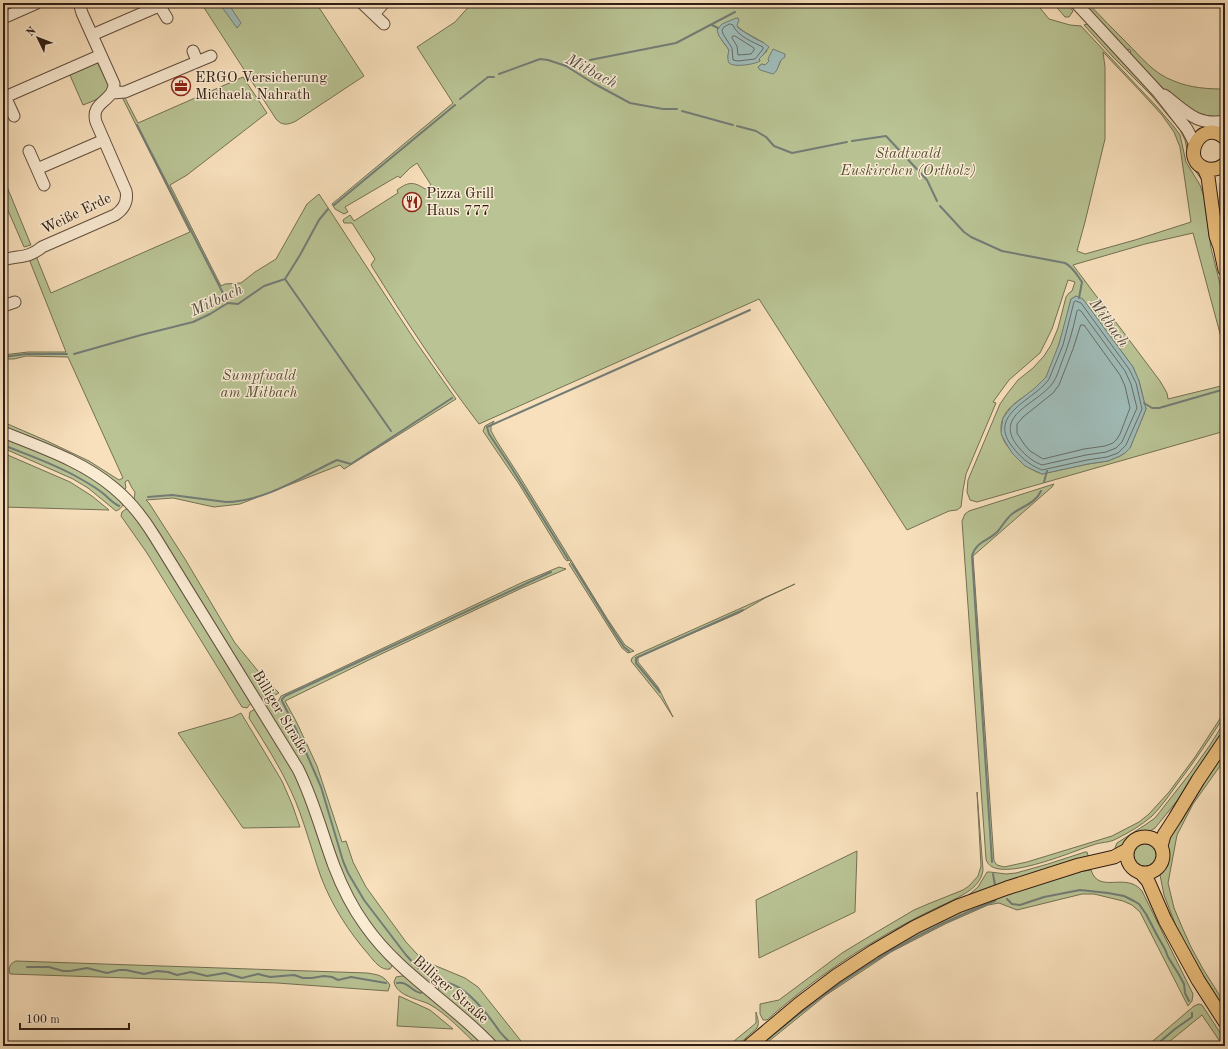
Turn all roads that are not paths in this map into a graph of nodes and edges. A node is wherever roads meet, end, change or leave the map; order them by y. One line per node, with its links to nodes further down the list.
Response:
1 (37, 3): 8 (street)
2 (79, 3): 11 (street)
3 (362, 3): 7 (street)
4 (384, 3): 7 (street)
5 (1076, 3): 14 (street)
6 (158, 4): 9 (street); 11 (street)
7 (374, 14): 10 (street)
8 (3, 18)
9 (167, 18)
10 (384, 24)
11 (92, 35): 12 (street)
12 (101, 55): 15 (street); 16 (street)
13 (211, 56): 15 (street)
14 (1158, 92): 18 (street); 19 (street); 21 (street)
15 (112, 93): 20 (street, Weiße Erde)
16 (4, 95): 17 (street)
17 (14, 116)
18 (1225, 121)
19 (1219, 134): 21 (main road)
20 (104, 140): 25 (street); 28 (street, Weiße Erde)
21 (1195, 144): 24 (main road)
22 (29, 151): 25 (street)
23 (1223, 165): 24 (main road); 27 (main road)
24 (1204, 168): 27 (main road)
25 (37, 169): 26 (street)
26 (44, 185)
27 (1220, 247): 29 (main road)
28 (3, 260)
29 (1225, 270)
30 (15, 302): 31 (street)
31 (3, 306)
32 (3, 432): 44 (street, Billiger Straße)
33 (1225, 740): 34 (main road)
34 (1198, 780): 35 (main road); 36 (main road)
35 (1148, 837): 36 (main road); 37 (main road)
36 (1161, 846): 39 (main road)
37 (1127, 850): 38 (main road); 40 (main road)
38 (1130, 866): 40 (main road); 41 (main road)
39 (1157, 869): 41 (main road); 42 (main road)
40 (1061, 872): 45 (main road)
41 (1141, 873): 42 (main road)
42 (1177, 940): 43 (main road)
43 (1225, 1022)
44 (492, 1046)
45 (749, 1046)

